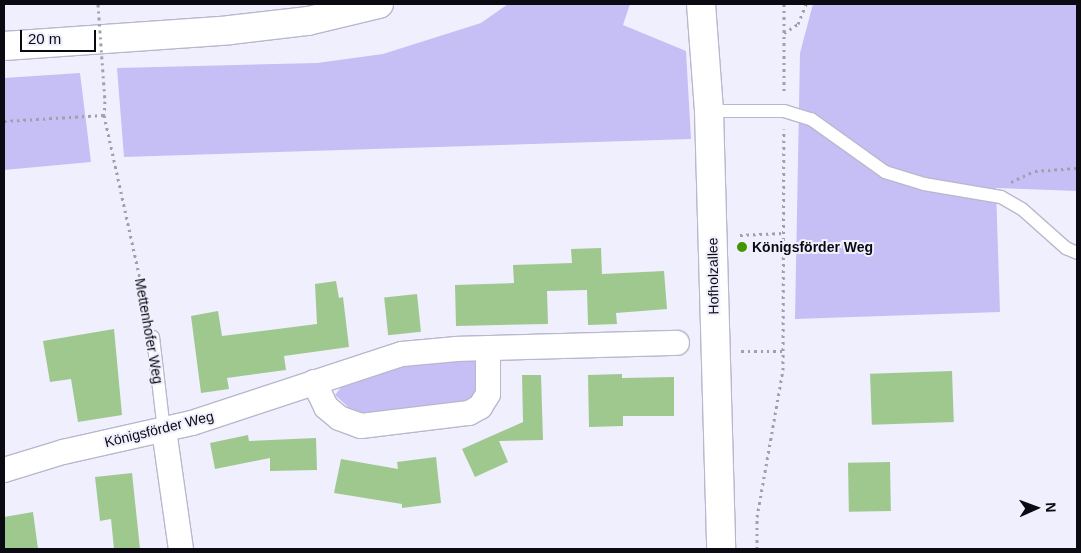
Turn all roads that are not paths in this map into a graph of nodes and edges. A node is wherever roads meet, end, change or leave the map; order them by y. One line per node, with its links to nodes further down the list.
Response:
1 (380, 4): 3 (main road)
2 (701, 4): 4 (main road, Hofholzallee)
3 (4, 46)
4 (709, 111): 5 (lane); 13 (main road, Hofholzallee)
5 (1077, 253)
6 (153, 337): 10 (lane, Mettenhofer Weg)
7 (677, 343): 8 (street, Königsförder Weg)
8 (488, 348): 9 (street, Königsförder Weg); 9 (street)
9 (314, 382): 10 (street, Königsförder Weg)
10 (164, 430): 11 (street, Königsförder Weg); 12 (street, Mettenhofer Weg)
11 (4, 470)
12 (180, 549)
13 (721, 549)

